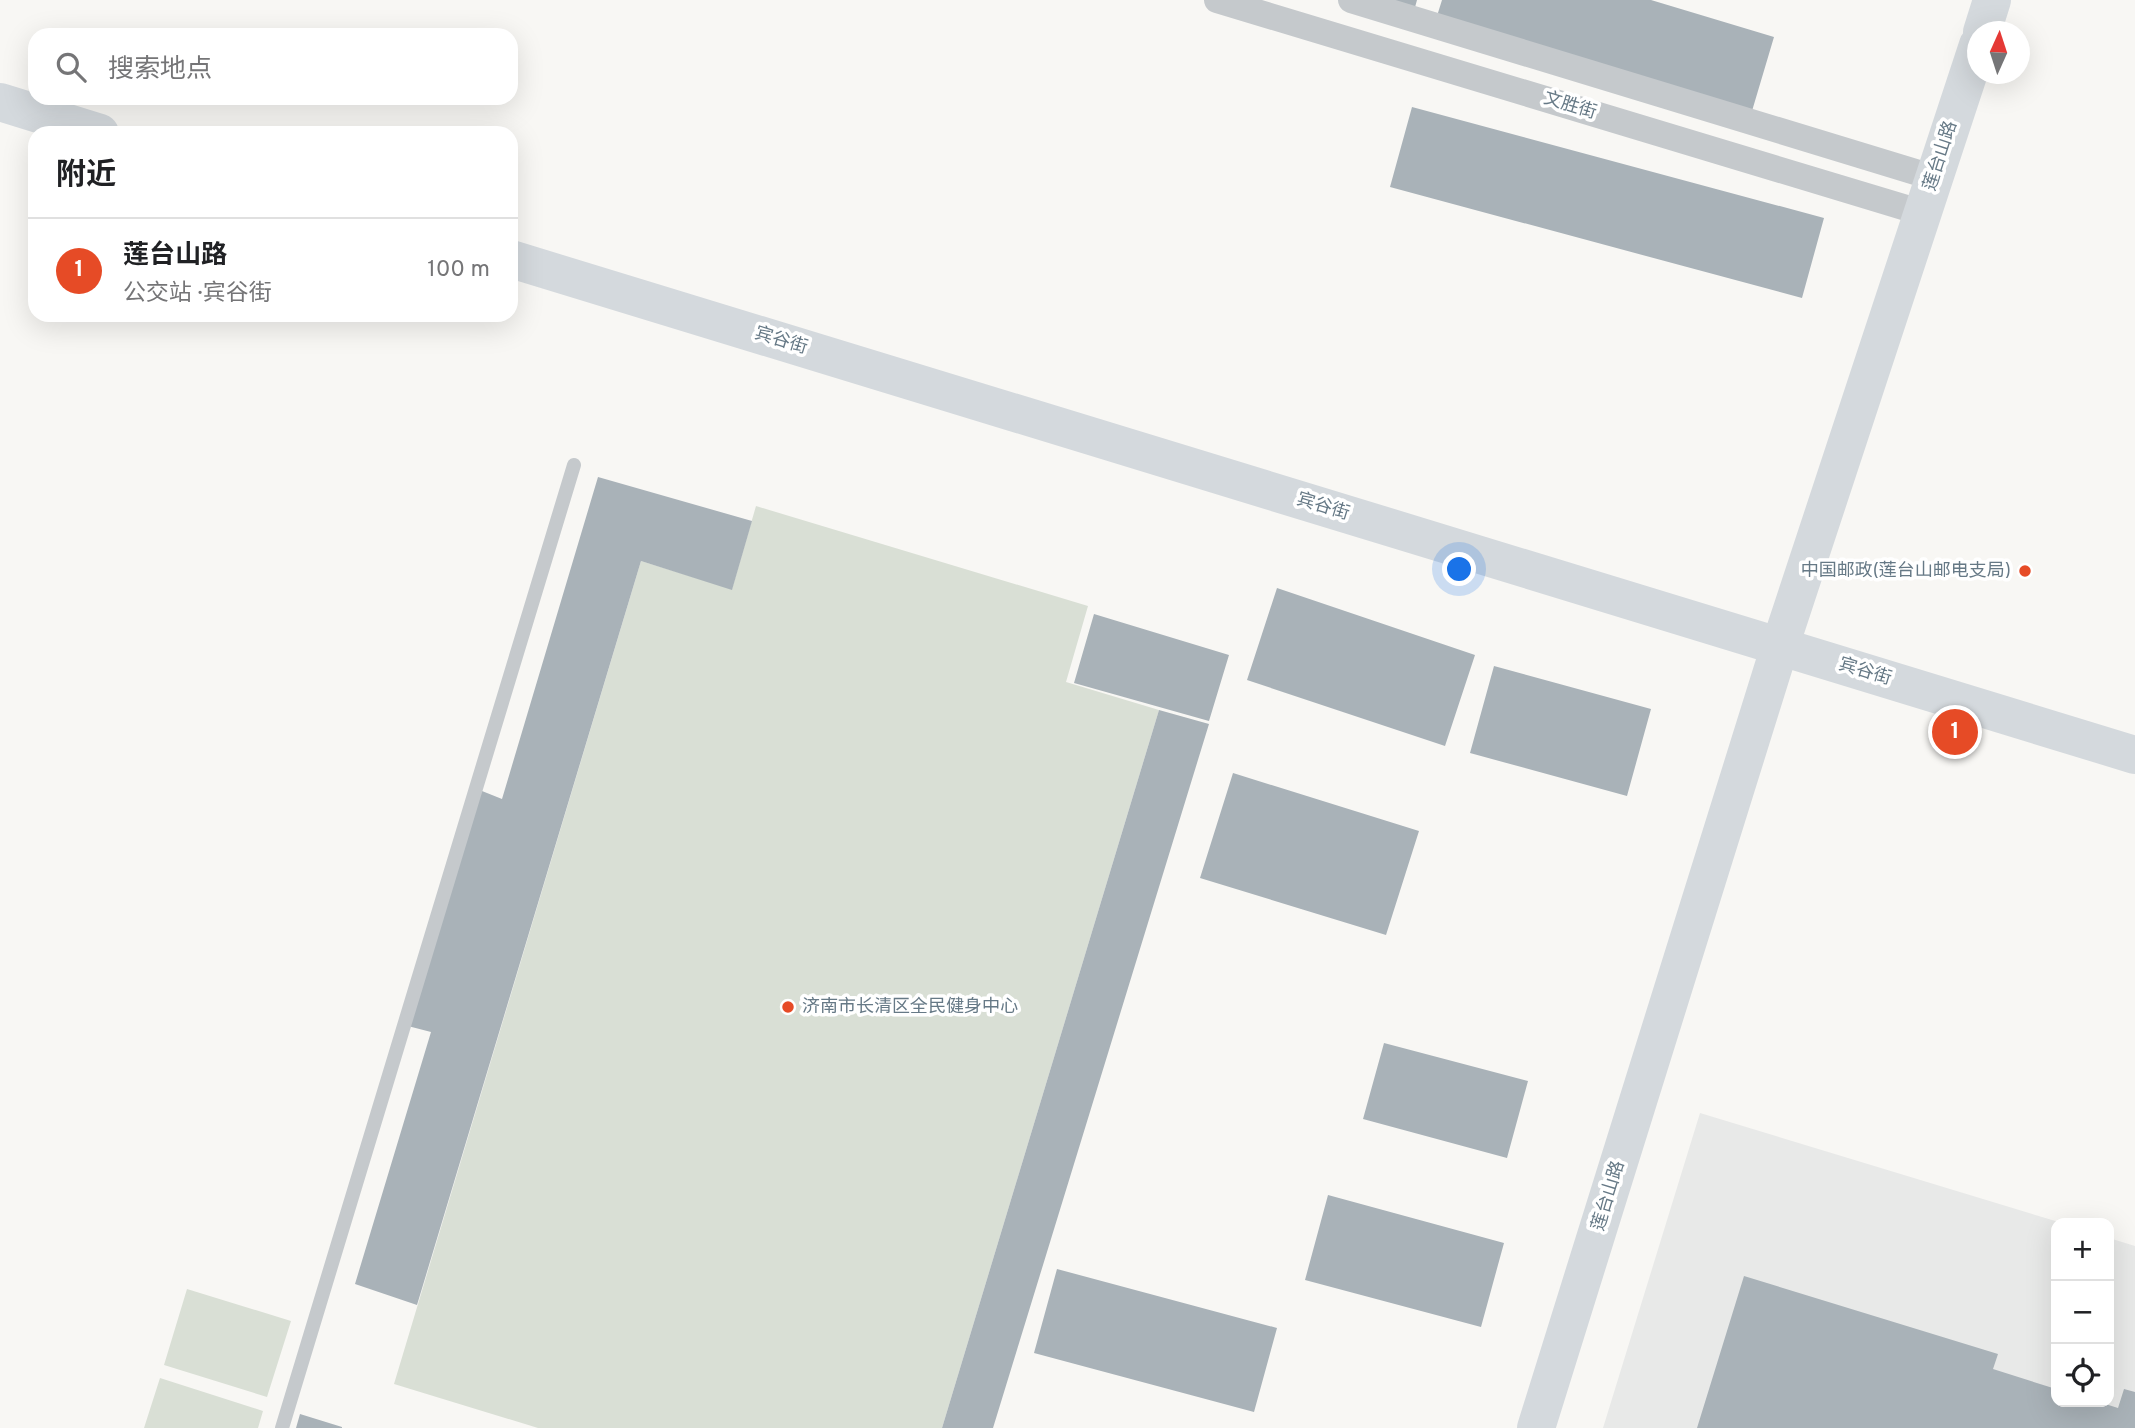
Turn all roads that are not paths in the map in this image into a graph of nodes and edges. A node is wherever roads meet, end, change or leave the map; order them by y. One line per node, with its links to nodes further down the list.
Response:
1 (1217, 0): 8 (street, 文胜街)
2 (1351, 0): 8 (street)
3 (1992, 0): 4 (street)
4 (1985, 21)
5 (1967, 79): 8 (street, 莲台山路)
6 (0, 102): 7 (street)
7 (77, 126)
8 (1929, 196): 11 (street, 莲台山路)
9 (518, 261): 11 (street, 宾谷街)
10 (574, 465): 13 (lane)
11 (1780, 646): 12 (street, 宾谷街); 14 (street, 莲台山路)
12 (2135, 755)
13 (282, 1428)
14 (1536, 1428)

